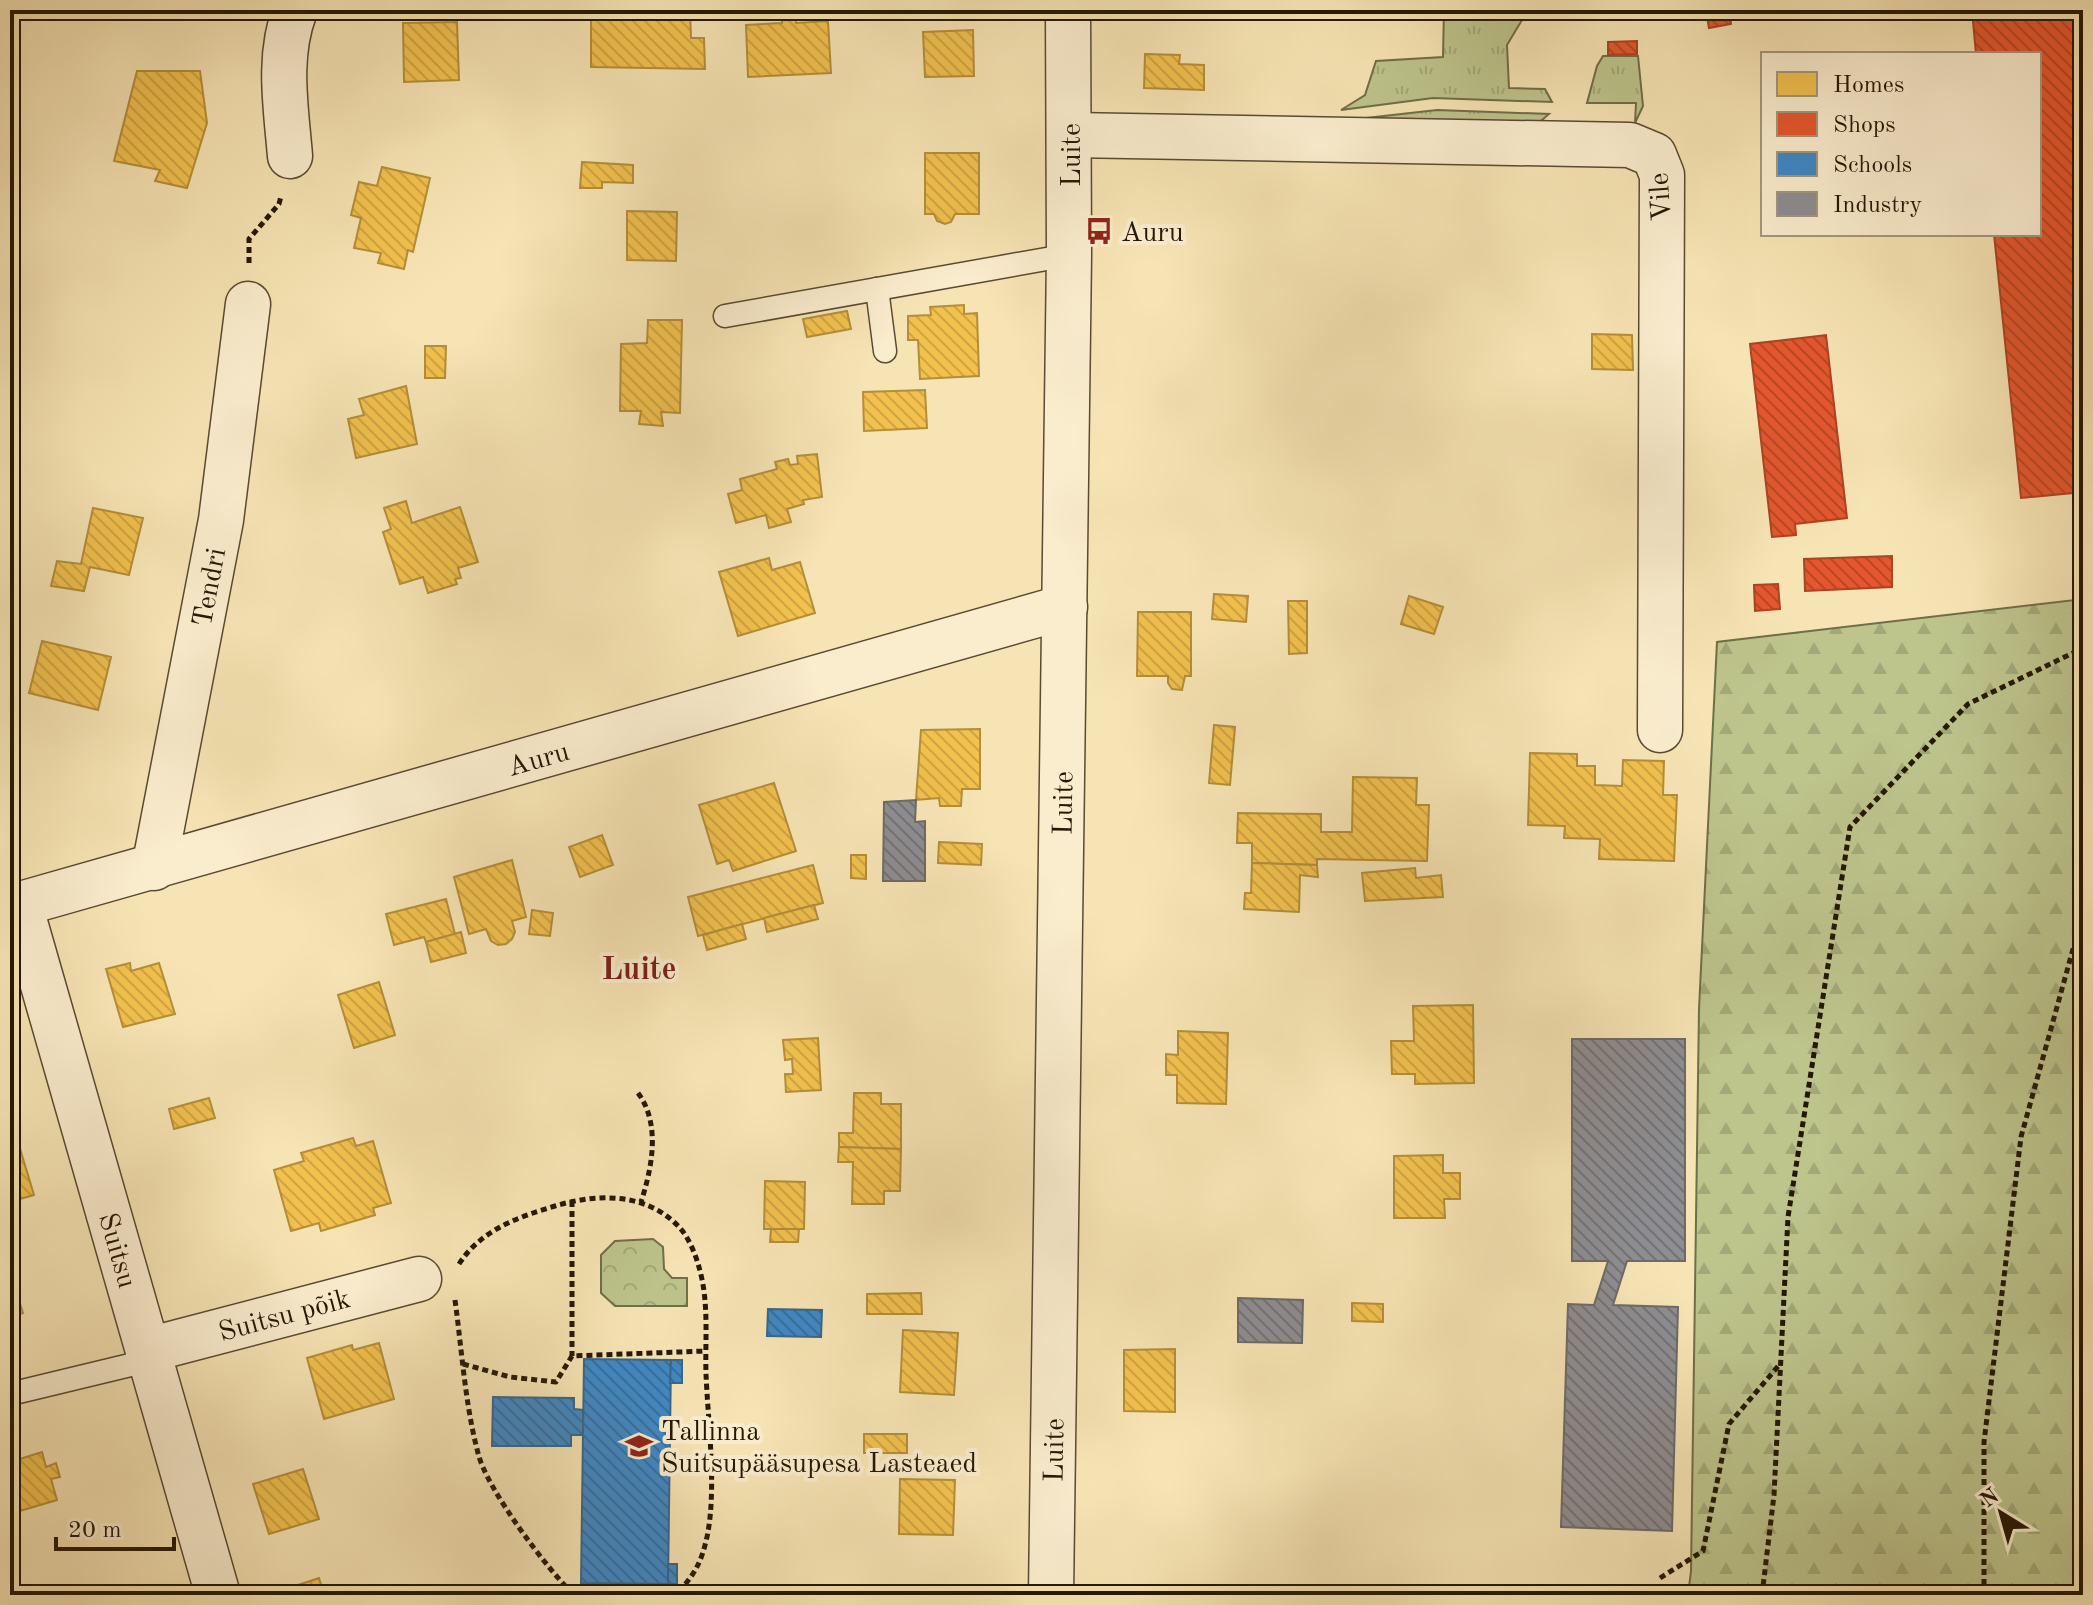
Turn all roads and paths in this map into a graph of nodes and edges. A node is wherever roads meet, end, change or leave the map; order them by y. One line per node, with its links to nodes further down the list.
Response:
1 (295, 10): 4 (street)
2 (1068, 10): 3 (street, Luite)
3 (1071, 135): 5 (street, Luite); 12 (street, Vile)
4 (290, 156): 7 (path)
5 (1069, 255): 6 (lane); 10 (street, Luite)
6 (877, 289): 8 (lane); 9 (lane)
7 (248, 304): 13 (street, Tendri)
8 (725, 316)
9 (885, 351)
10 (1065, 607): 13 (street, Auru); 34 (street, Luite)
11 (2083, 648): 23 (path)
12 (1660, 730)
13 (154, 868): 14 (street, Auru)
14 (15, 906): 21 (street, Suitsu)
15 (2083, 913): 36 (path)
16 (638, 1093): 18 (path)
17 (572, 1201): 18 (path); 19 (path); 22 (path)
18 (641, 1202): 20 (path)
19 (443, 1280): 21 (street, Suitsu põik); 24 (path)
20 (706, 1351): 22 (path); 28 (path)
21 (150, 1355): 25 (lane); 29 (street, Suitsu)
22 (572, 1356): 24 (path)
23 (1781, 1363): 26 (path); 35 (path)
24 (463, 1364): 27 (path)
25 (10, 1394)
26 (1660, 1578)
27 (563, 1584): 30 (path); 31 (path)
28 (686, 1584): 32 (path); 33 (path)
29 (218, 1595)
30 (564, 1595)
31 (574, 1595)
32 (676, 1595)
33 (686, 1595)
34 (1051, 1595)
35 (1762, 1595)
36 (1984, 1595)

